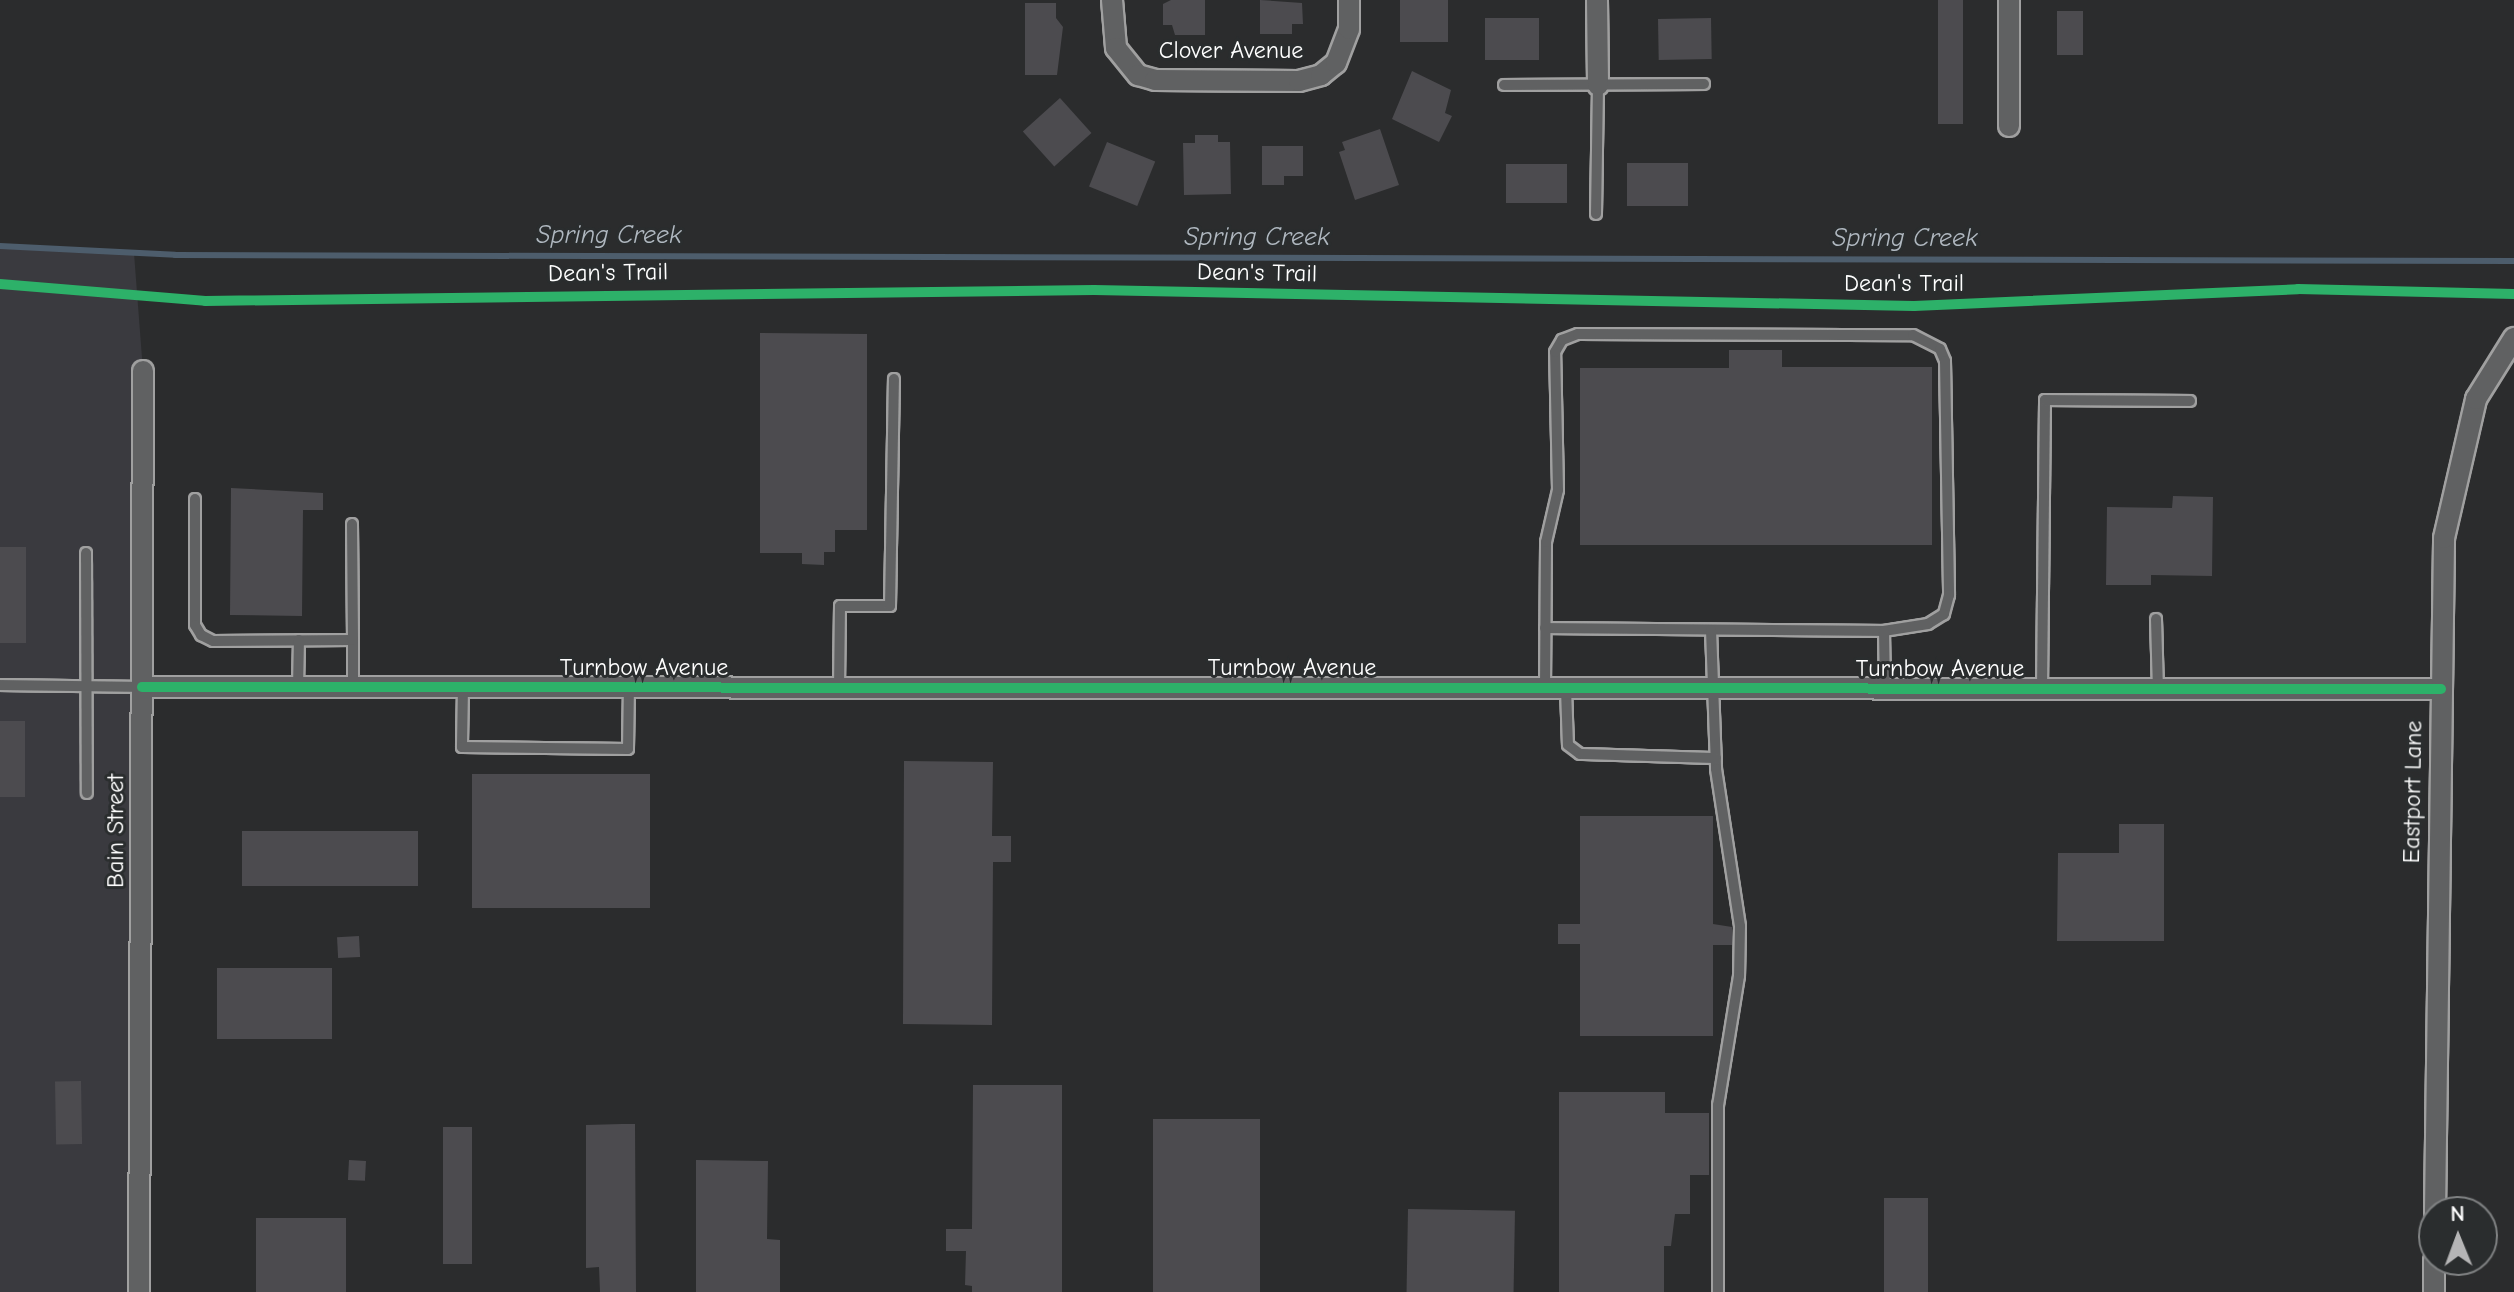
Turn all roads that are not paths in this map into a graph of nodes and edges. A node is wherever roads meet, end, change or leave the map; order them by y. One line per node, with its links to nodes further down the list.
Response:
1 (1112, 0): 2 (street, Clover Avenue)
2 (1349, 0)
3 (1597, 0): 7 (street)
4 (2009, 0): 8 (street)
5 (1704, 84): 7 (lane)
6 (1504, 85): 7 (lane)
7 (1598, 85): 9 (lane)
8 (2009, 126)
9 (1596, 214)
10 (2514, 338): 37 (street, Eastport Lane)
11 (143, 371): 25 (street, Bain Street)
12 (894, 379): 30 (lane)
13 (2190, 401): 35 (lane)
14 (195, 499): 21 (lane)
15 (352, 524): 22 (lane)
16 (86, 553): 24 (lane)
17 (2156, 619): 36 (lane)
18 (1545, 628): 19 (lane); 20 (lane); 31 (lane)
19 (1711, 630): 20 (lane); 33 (lane)
20 (1884, 631): 34 (lane)
21 (299, 640): 22 (lane); 26 (lane)
22 (353, 640): 27 (lane)
23 (0, 685): 24 (lane)
24 (88, 686): 25 (lane); 39 (lane)
25 (142, 687): 26 (street, Turnbow Avenue); 41 (street, Bain Street)
26 (298, 687): 27 (street, Turnbow Avenue)
27 (353, 687): 28 (street, Turnbow Avenue)
28 (463, 687): 29 (street, Turnbow Avenue); 29 (lane)
29 (629, 688): 30 (street, Turnbow Avenue)
30 (839, 688): 31 (street, Turnbow Avenue)
31 (1545, 689): 32 (street, Turnbow Avenue)
32 (1566, 689): 33 (street, Turnbow Avenue); 38 (lane)
33 (1712, 689): 34 (street, Turnbow Avenue); 38 (lane)
34 (1885, 689): 35 (street, Turnbow Avenue)
35 (2042, 689): 36 (street, Turnbow Avenue)
36 (2158, 689): 37 (street, Turnbow Avenue)
37 (2441, 689): 40 (street, Eastport Lane)
38 (1716, 758): 42 (lane)
39 (87, 793)
40 (2435, 1196)
41 (139, 1292)
42 (1718, 1292)

